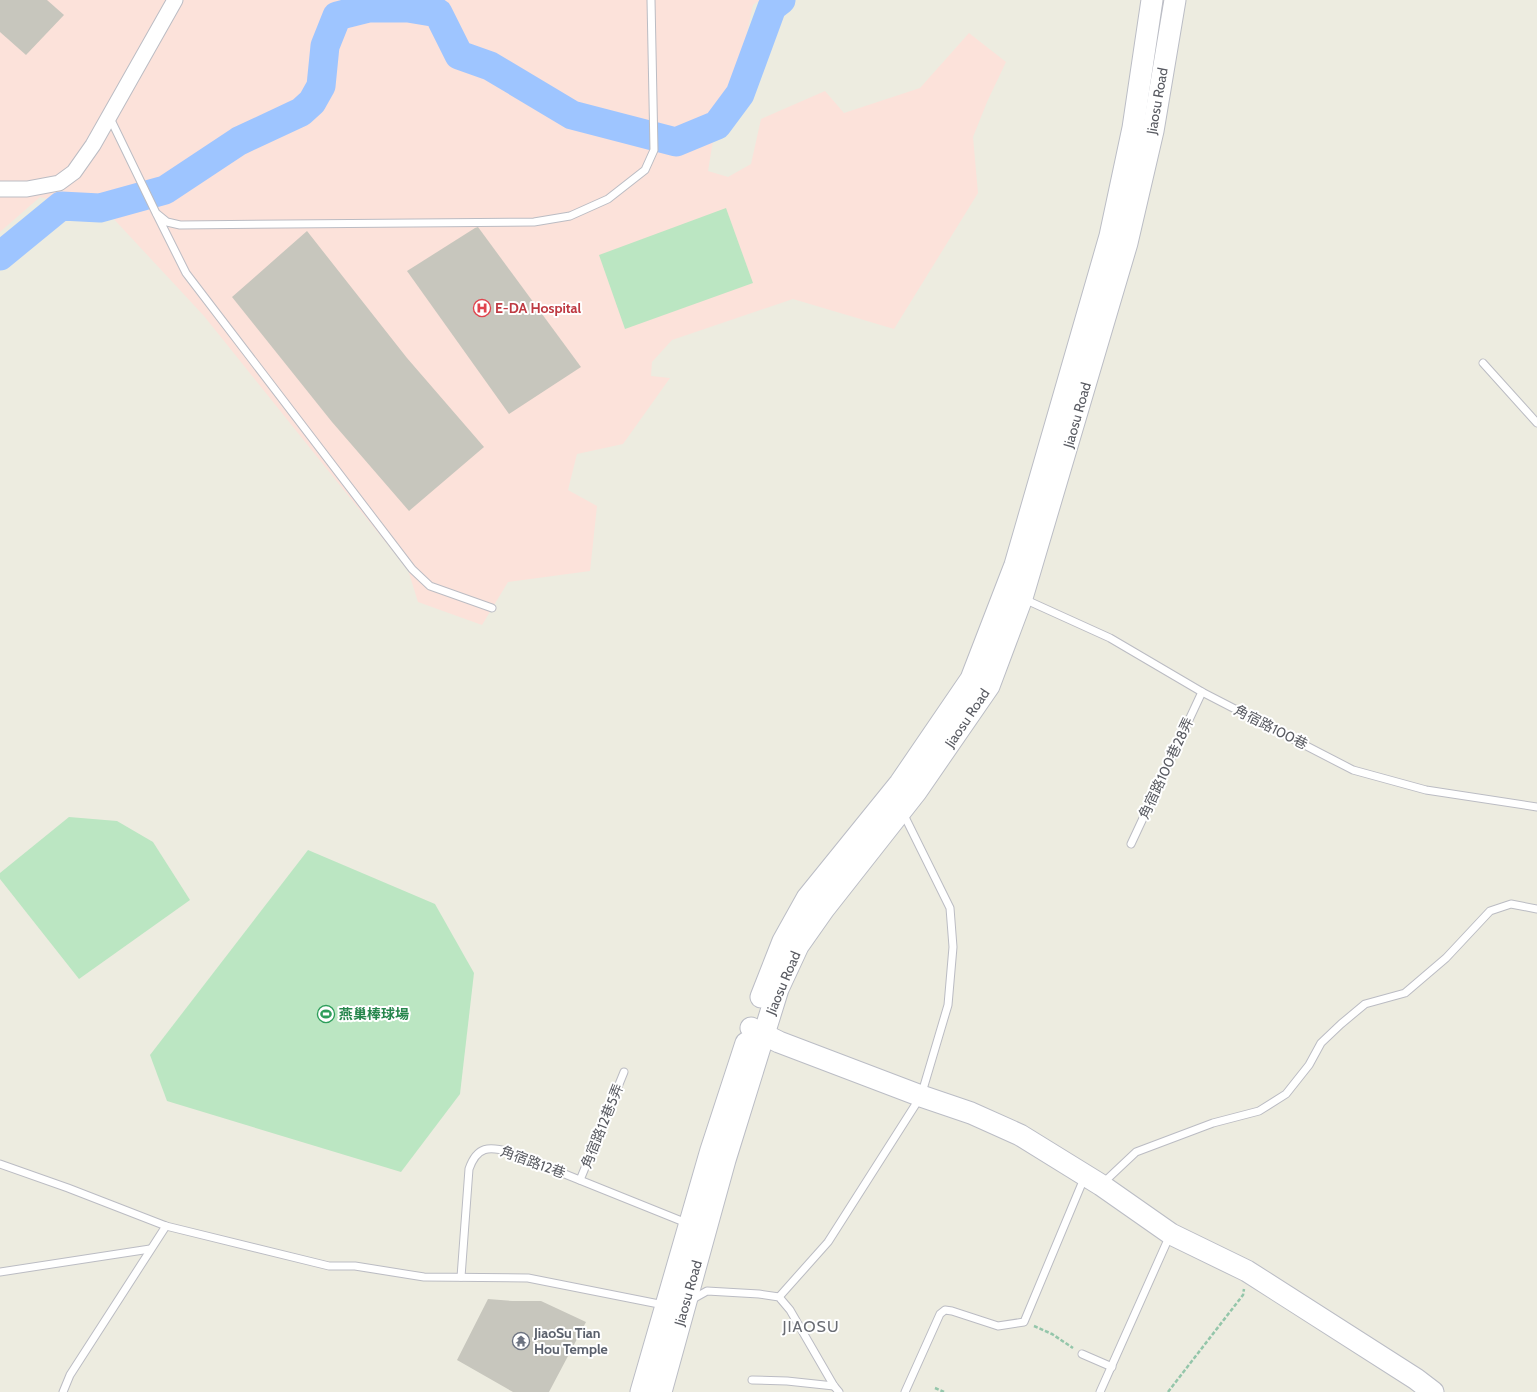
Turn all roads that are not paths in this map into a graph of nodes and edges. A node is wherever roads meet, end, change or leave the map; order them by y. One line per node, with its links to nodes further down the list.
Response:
1 (175, 0): 5 (street)
2 (651, 0): 7 (lane)
3 (1152, 0): 13 (main road, Jiaosu Road)
4 (1175, 0): 10 (main road, Jiaosu Road)
5 (109, 116): 6 (street); 7 (lane)
6 (0, 189)
7 (156, 213): 11 (lane)
8 (1483, 362): 9 (lane)
9 (1537, 423)
10 (1022, 598): 12 (lane, 角宿路100巷); 13 (main road, Jiaosu Road)
11 (492, 608)
12 (1202, 692): 14 (lane, 角宿路100巷); 15 (lane, 角宿路100巷28弄)
13 (895, 803): 17 (main road, Jiaosu Road); 19 (lane)
14 (1537, 807)
15 (1131, 844)
16 (1537, 909): 22 (lane)
17 (757, 1030): 19 (main road); 24 (main road, Jiaosu Road)
18 (624, 1072): 21 (lane, 角宿路12巷5弄)
19 (921, 1096): 22 (main road); 29 (lane)
20 (0, 1164): 23 (lane)
21 (580, 1180): 24 (lane, 角宿路12巷); 28 (lane, 角宿路12巷)
22 (1093, 1181): 25 (main road); 39 (lane)
23 (166, 1226): 26 (lane); 28 (lane)
24 (698, 1228): 30 (main road, Jiaosu Road)
25 (1171, 1234): 32 (lane); 41 (main road)
26 (150, 1249): 27 (lane); 35 (lane)
27 (0, 1272)
28 (461, 1277): 30 (lane)
29 (779, 1297): 30 (lane); 34 (lane)
30 (676, 1304): 36 (main road, Jiaosu Road); 37 (main road, Jiaosu Road)
31 (1082, 1354): 32 (lane)
32 (1112, 1367): 40 (lane)
33 (752, 1380): 34 (lane)
34 (834, 1386): 38 (lane)
35 (63, 1392)
36 (641, 1392)
37 (661, 1392)
38 (839, 1392)
39 (905, 1392)
40 (1100, 1392)
41 (1432, 1392)

